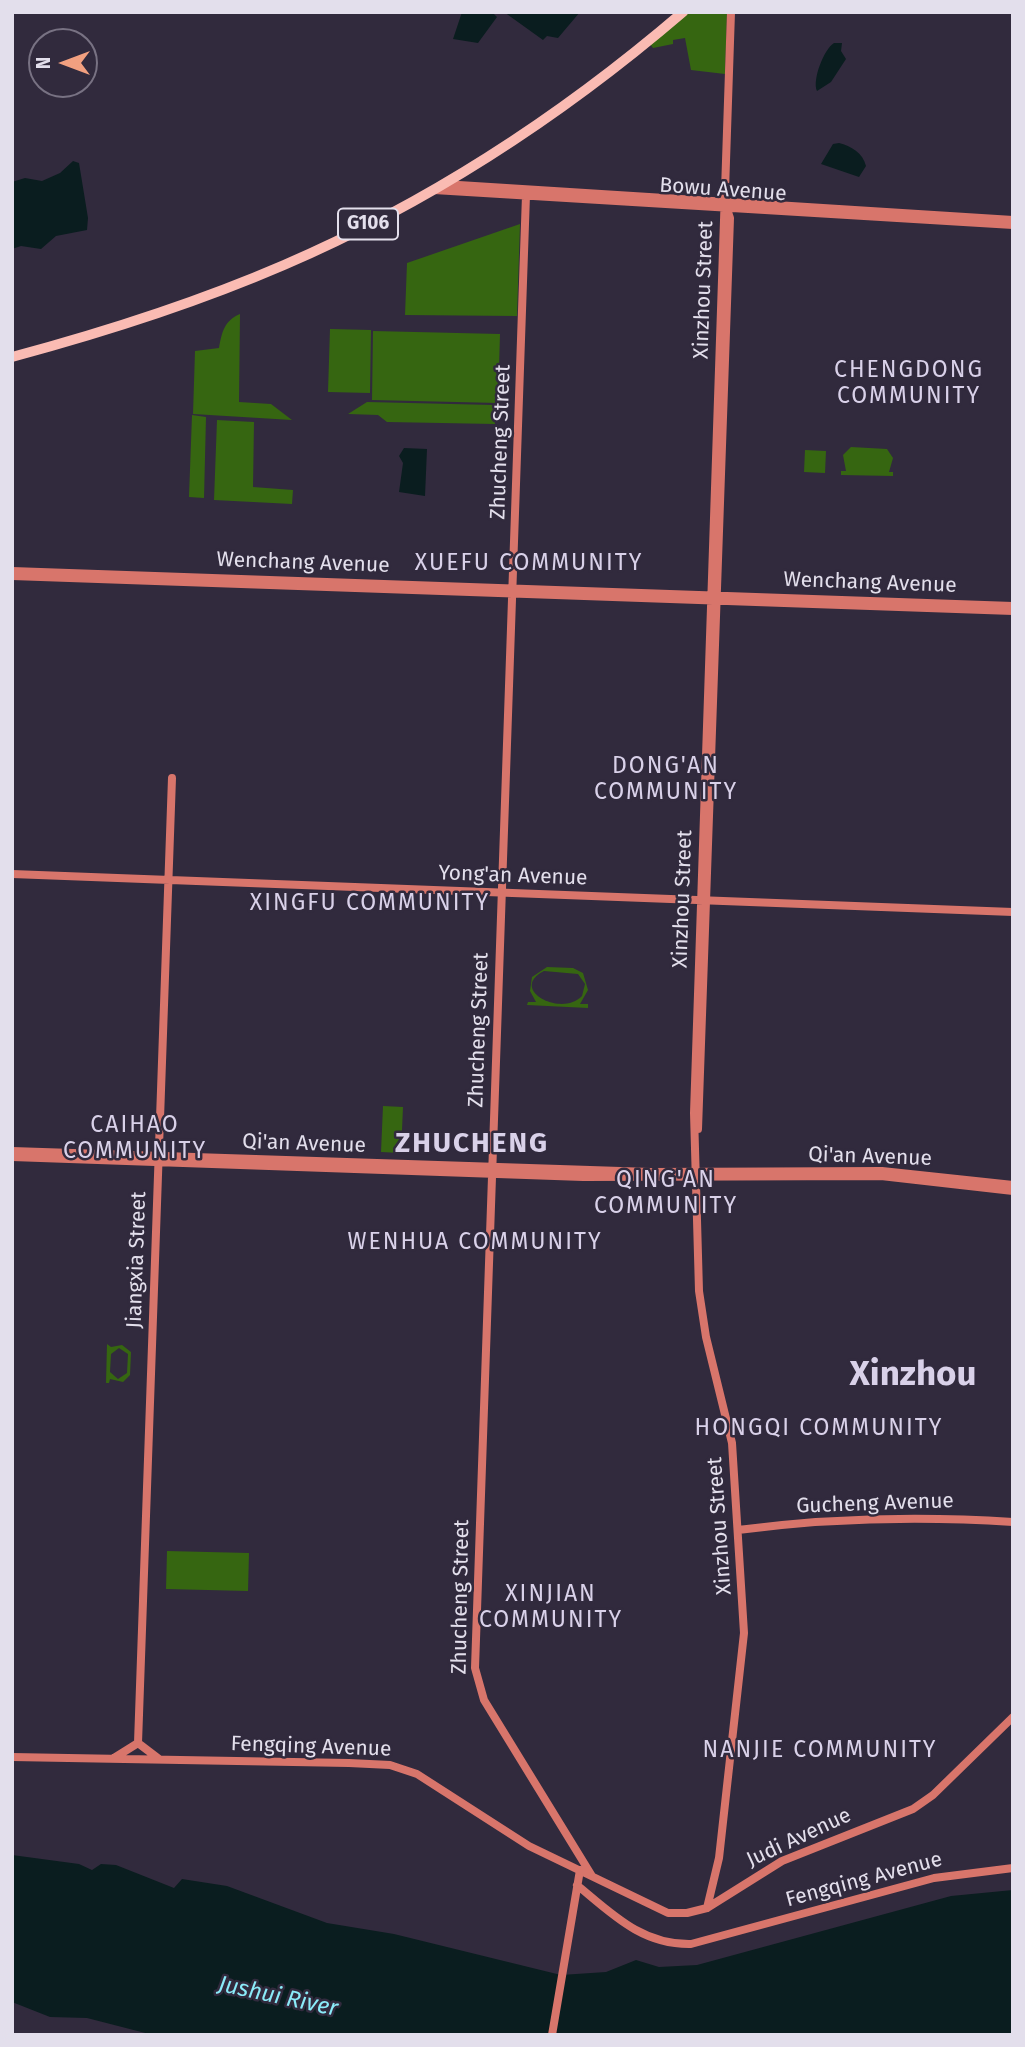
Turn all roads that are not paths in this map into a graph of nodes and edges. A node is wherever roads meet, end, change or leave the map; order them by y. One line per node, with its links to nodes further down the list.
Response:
1 (682, 12): 3 (highway, G106)
2 (731, 12): 5 (main road, Xinzhou Street)
3 (435, 187): 4 (main road, Bowu Avenue); 5 (main road, Bowu Avenue); 8 (highway, G106)
4 (526, 195): 5 (main road, Bowu Avenue); 11 (main road, Zhucheng Street)
5 (726, 205): 6 (main road, Bowu Avenue); 7 (main road, Bowu Avenue); 12 (main road, Xinzhou Street)
6 (1013, 220)
7 (1013, 225)
8 (12, 357)
9 (12, 570): 11 (main road, Wenchang Avenue)
10 (12, 576): 11 (main road, Wenchang Avenue)
11 (513, 591): 12 (main road, Wenchang Avenue); 18 (main road, Zhucheng Street)
12 (714, 598): 13 (main road, Wenchang Avenue); 14 (main road, Wenchang Avenue); 19 (main road, Xinzhou Street)
13 (1013, 606)
14 (1013, 611)
15 (172, 778): 17 (main road, Jiangxia Street)
16 (12, 874): 17 (main road, Yong'an Avenue)
17 (168, 880): 18 (main road, Yong'an Avenue); 23 (main road, Jiangxia Street)
18 (502, 893): 19 (main road, Yong'an Avenue); 24 (main road, Zhucheng Street)
19 (704, 901): 20 (main road, Yong'an Avenue); 25 (main road, Xinzhou Street)
20 (1013, 912)
21 (12, 1152): 23 (main road, Qi'an Avenue)
22 (12, 1157): 23 (main road, Qi'an Avenue)
23 (158, 1159): 24 (main road, Qi'an Avenue); 31 (main road, Jiangxia Street)
24 (491, 1171): 25 (main road, Qi'an Avenue); 37 (main road, Zhucheng Street)
25 (696, 1176): 26 (main road, Qi'an Avenue); 27 (main road, Qi'an Avenue); 29 (main road, Xinzhou Street)
26 (1013, 1185)
27 (1013, 1191)
28 (1013, 1522): 29 (main road, Gucheng Avenue)
29 (738, 1530): 39 (main road, Xinzhou Street)
30 (1013, 1717): 39 (main road, Judi Avenue)
31 (138, 1742): 33 (main road); 34 (main road)
32 (12, 1757): 33 (main road, Fengqing Avenue)
33 (107, 1759): 34 (main road, Fengqing Avenue)
34 (162, 1760): 36 (main road, Fengqing Avenue)
35 (1013, 1868): 38 (main road, Fengqing Avenue)
36 (579, 1870): 37 (main road, Judi Avenue); 38 (main road)
37 (592, 1876): 39 (main road, Judi Avenue)
38 (577, 1885): 40 (main road)
39 (707, 1908)
40 (552, 2035)

